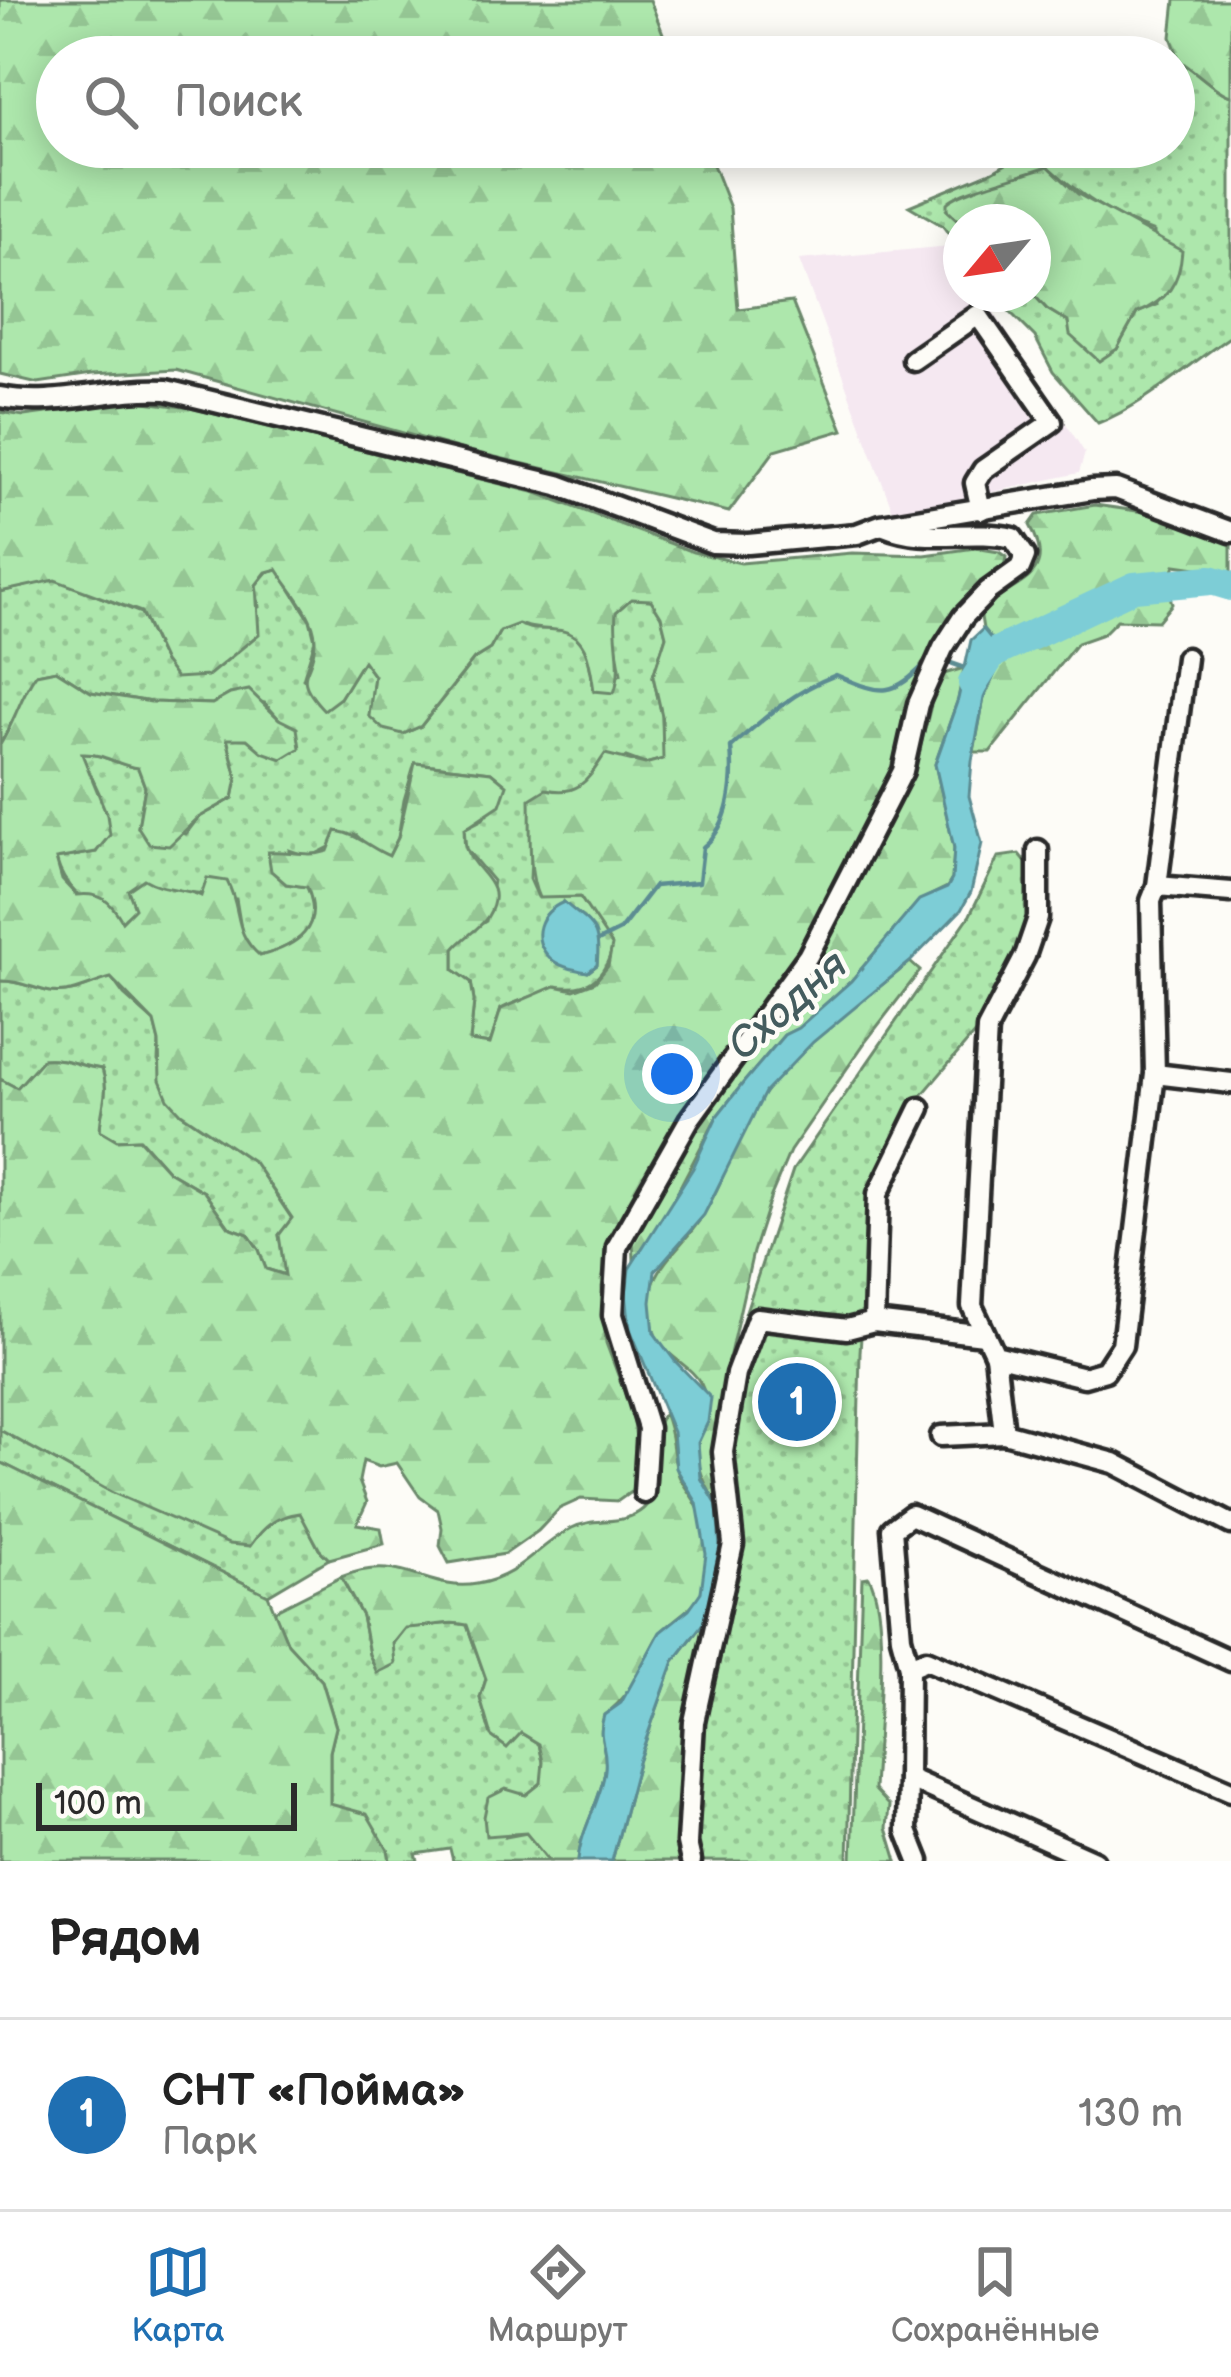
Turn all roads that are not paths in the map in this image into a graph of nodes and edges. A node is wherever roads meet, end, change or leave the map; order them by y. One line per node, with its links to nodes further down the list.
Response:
1 (913, 360): 3 (street)
2 (0, 397): 4 (street)
3 (981, 510): 4 (street); 5 (street)
4 (881, 525): 18 (street)
5 (1231, 532)
6 (1186, 658): 8 (street)
7 (1038, 850): 14 (street)
8 (1157, 886): 9 (street); 10 (street)
9 (1231, 892)
10 (1156, 1074): 11 (street); 15 (street)
11 (1231, 1083)
12 (920, 1108): 13 (street)
13 (874, 1322): 14 (street); 24 (street)
14 (984, 1335): 15 (street)
15 (995, 1354): 16 (street)
16 (1004, 1433): 17 (street); 19 (street)
17 (941, 1436)
18 (644, 1493)
19 (1231, 1525)
20 (1231, 1660): 21 (street)
21 (909, 1667): 22 (street); 23 (street)
22 (908, 1778): 25 (street); 26 (street)
23 (1231, 1791)
24 (691, 1861)
25 (919, 1861)
26 (1094, 1861)

